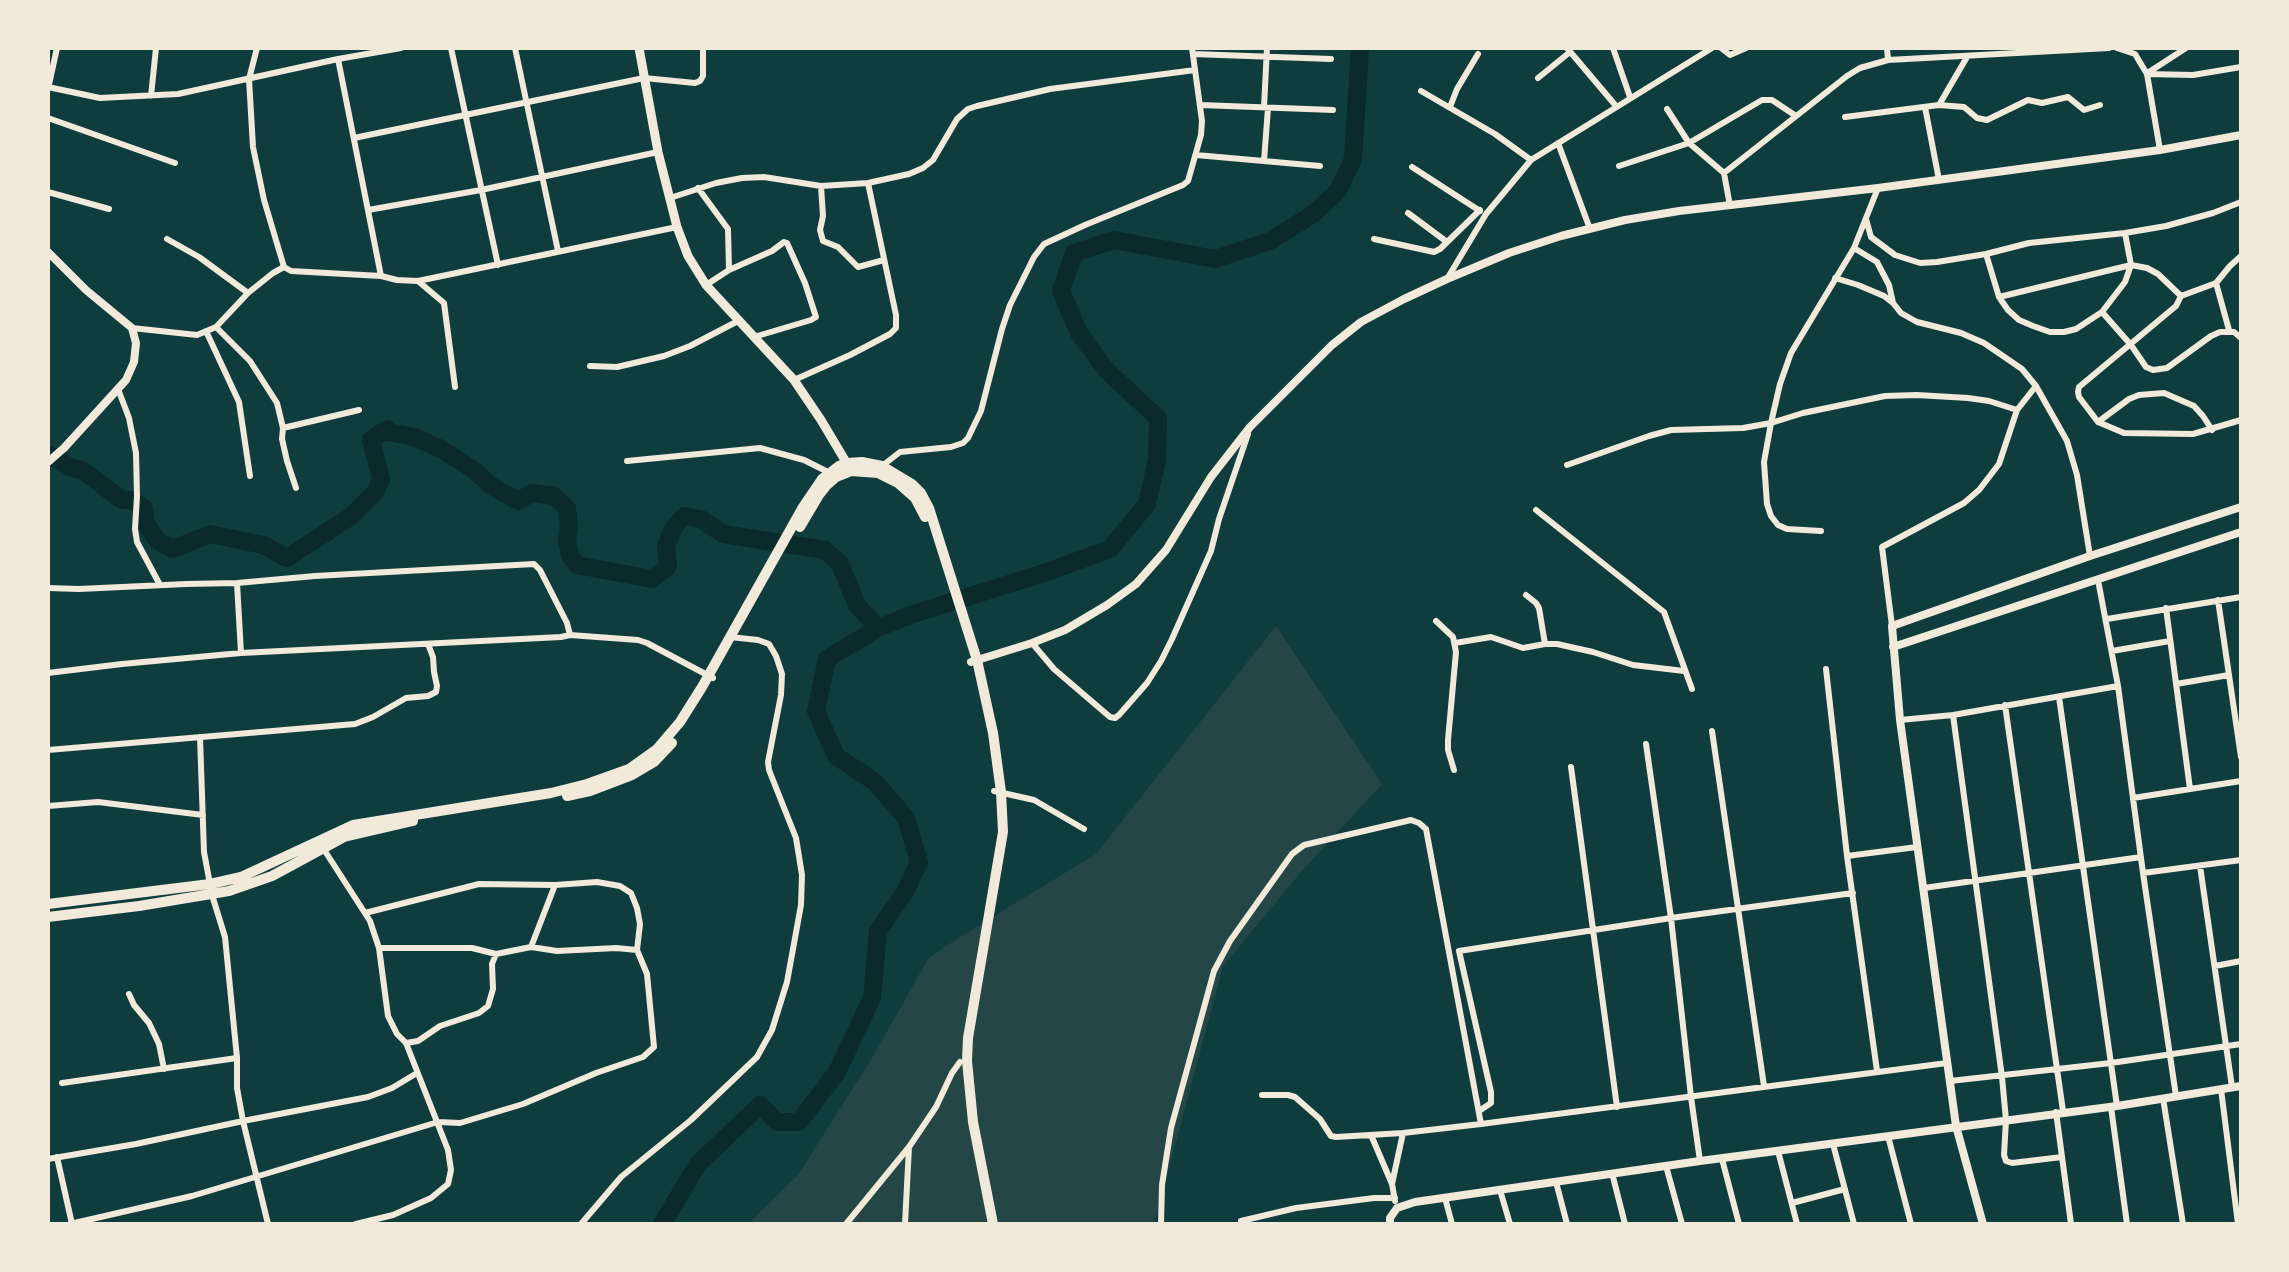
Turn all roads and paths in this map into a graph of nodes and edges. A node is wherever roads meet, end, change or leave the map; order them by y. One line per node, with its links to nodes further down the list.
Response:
1 (57, 48): 34 (street)
2 (156, 48): 36 (street)
3 (257, 48): 33 (street)
4 (401, 48): 21 (street)
5 (451, 48): 48 (street)
6 (515, 48): 38 (street)
7 (639, 48): 31 (main road)
8 (703, 48): 31 (street)
9 (1267, 48): 23 (street)
10 (1613, 48): 37 (street)
11 (1712, 48): 37 (street)
12 (1721, 48): 13 (street)
13 (1746, 48)
14 (1887, 48): 27 (street)
15 (2109, 48): 19 (street)
16 (2117, 48): 30 (street)
17 (2186, 48): 30 (street)
18 (1569, 50): 32 (street); 42 (street)
19 (2038, 50): 24 (street)
20 (1193, 51): 23 (street); 29 (street)
21 (352, 52): 25 (street)
22 (1478, 54): 44 (street)
23 (1267, 57): 26 (street); 43 (street)
24 (1967, 57): 27 (street); 40 (street)
25 (338, 59): 33 (street); 53 (street)
26 (1331, 59)
27 (1888, 60): 49 (street)
28 (2241, 67): 30 (street)
29 (1195, 70): 39 (street); 68 (street)
30 (2147, 74): 56 (street)
31 (644, 78): 38 (street); 57 (main road)
32 (1538, 78)
33 (249, 79): 36 (street); 96 (street)
34 (48, 88): 36 (street)
35 (1421, 91): 44 (street)
36 (151, 96)
37 (1630, 97): 42 (street)
38 (528, 103): 48 (street); 66 (street)
39 (1201, 105): 43 (street); 58 (street)
40 (1939, 105): 41 (street); 45 (street)
41 (2100, 105)
42 (1616, 106): 54 (street)
43 (1266, 107): 47 (street); 60 (street)
44 (1450, 107): 59 (street)
45 (1925, 107): 50 (street); 67 (street)
46 (1667, 109): 55 (street)
47 (1333, 110)
48 (466, 116): 53 (street); 72 (street)
49 (1796, 116): 55 (street); 65 (street)
50 (1845, 117)
51 (48, 118): 61 (street)
52 (2241, 135): 56 (street)
53 (354, 138): 78 (street)
54 (1558, 143): 59 (street); 83 (street)
55 (1689, 143): 63 (street); 65 (street)
56 (2160, 150): 67 (street)
57 (658, 152): 66 (street); 74 (main road)
58 (1196, 155): 60 (street); 134 (street)
59 (1531, 160): 79 (street)
60 (1264, 161): 62 (street)
61 (175, 163)
62 (1320, 166)
63 (1619, 166)
64 (1412, 167): 79 (street)
65 (1724, 173): 76 (street)
66 (541, 177): 72 (street); 89 (street)
67 (1939, 180): 71 (street)
68 (868, 183): 69 (street); 93 (street)
69 (821, 186): 70 (street); 93 (street)
70 (698, 188): 74 (street); 97 (street)
71 (1878, 188): 76 (street); 81 (street)
72 (481, 190): 78 (street); 94 (street)
73 (48, 192): 77 (street)
74 (670, 198): 82 (main road)
75 (2241, 202): 84 (street)
76 (1730, 206): 83 (street)
77 (109, 209)
78 (368, 210): 98 (street)
79 (1483, 212): 87 (street); 100 (street)
80 (1408, 213): 87 (street)
81 (1866, 219): 88 (street); 91 (street)
82 (677, 227): 89 (street); 103 (main road)
83 (1590, 229): 100 (street)
84 (2125, 233): 91 (street); 95 (street)
85 (167, 239): 104 (street)
86 (1374, 239): 87 (street)
87 (1447, 242)
88 (1854, 248): 99 (street); 107 (street)
89 (558, 251): 94 (street)
90 (48, 252): 111 (street)
91 (1986, 254): 106 (street)
92 (2241, 256): 102 (street)
93 (884, 260): 118 (street)
94 (498, 265): 101 (street)
95 (2131, 265): 105 (street); 106 (street); 108 (street)
96 (284, 267): 98 (street); 104 (street)
97 (729, 270): 103 (street); 115 (street)
98 (381, 276): 101 (street)
99 (1835, 278): 107 (street); 126 (street)
100 (1447, 279): 127 (street)
101 (418, 281): 120 (street)
102 (2216, 283): 105 (street); 112 (street)
103 (706, 285): 109 (main road)
104 (248, 293): 110 (street)
105 (2181, 296): 116 (street)
106 (1999, 297): 108 (street)
107 (1893, 303): 119 (street)
108 (2102, 312): 116 (street)
109 (738, 321): 115 (main road); 117 (street)
110 (216, 327): 113 (street); 128 (street)
111 (132, 328): 113 (street); 121 (street)
112 (2229, 330): 114 (street); 116 (street)
113 (206, 331): 136 (street)
114 (2241, 336)
115 (754, 337): 118 (main road)
116 (2131, 345): 125 (street)
117 (590, 366)
118 (794, 380): 133 (main road)
119 (2036, 386): 123 (street); 142 (street)
120 (455, 387)
121 (118, 389): 131 (street); 145 (street)
122 (359, 410): 128 (street)
123 (2017, 410): 126 (street); 153 (street)
124 (2241, 420): 129 (street)
125 (2098, 422): 129 (street); 129 (street)
126 (1771, 423): 132 (street); 140 (street)
127 (1250, 427): 157 (street); 157 (street)
128 (283, 428): 137 (street)
129 (2212, 430)
130 (627, 461): 135 (street)
131 (48, 462)
132 (1567, 465)
133 (849, 467): 134 (main road); 135 (main road)
134 (880, 469): 164 (main road)
135 (833, 475): 155 (main road)
136 (250, 476)
137 (296, 488)
138 (2241, 507): 142 (street)
139 (1536, 510): 166 (street)
140 (1821, 531)
141 (2241, 532): 143 (street)
142 (2090, 556): 153 (street)
143 (2098, 580): 151 (street); 161 (street)
144 (237, 583): 145 (street); 154 (street); 163 (street)
145 (160, 585): 146 (street)
146 (48, 588)
147 (1526, 595): 160 (street)
148 (2241, 597): 149 (street)
149 (2218, 600): 150 (street); 168 (street)
150 (2166, 608): 151 (street); 156 (street)
151 (2107, 619): 162 (street)
152 (1436, 621): 158 (street)
153 (1892, 626): 161 (street)
154 (570, 635): 159 (street); 169 (street)
155 (734, 638): 169 (main road); 276 (street)
156 (2170, 641): 162 (street); 170 (street)
157 (1032, 643): 164 (street)
158 (1455, 643): 160 (street); 184 (street)
159 (428, 644): 163 (street); 178 (street)
160 (1545, 644): 166 (street)
161 (1893, 647): 176 (street)
162 (2112, 651): 171 (street)
163 (241, 653): 167 (street)
164 (974, 661): 187 (main road)
165 (1826, 669): 194 (street)
166 (1684, 671): 172 (street)
167 (48, 673)
168 (2229, 675): 170 (street); 179 (street)
169 (711, 677): 192 (main road)
170 (2176, 684): 186 (street)
171 (2118, 686): 173 (street); 188 (street)
172 (1692, 689)
173 (2059, 697): 174 (street); 197 (street)
174 (2005, 705): 175 (street); 199 (street)
175 (1953, 715): 176 (street); 201 (street)
176 (1900, 720): 193 (street)
177 (1712, 731): 207 (street)
178 (200, 737): 181 (street); 190 (street)
179 (2240, 742): 182 (street)
180 (1646, 744): 210 (street)
181 (48, 750)
182 (2241, 757)
183 (1571, 767): 211 (street)
184 (1454, 770)
185 (2241, 781): 186 (street)
186 (2190, 789): 188 (street)
187 (998, 791): 191 (street); 224 (main road); 279 (main road)
188 (2133, 798): 195 (street)
189 (48, 806): 190 (street)
190 (203, 815): 204 (street)
191 (1084, 829)
192 (320, 844): 204 (main road); 208 (street)
193 (1917, 847): 194 (street); 203 (street)
194 (1847, 856): 205 (street)
195 (2141, 857): 197 (street); 200 (street)
196 (2241, 860): 198 (street)
197 (2082, 866): 199 (street); 226 (street)
198 (2200, 866): 200 (street); 217 (street)
199 (2029, 872): 201 (street); 228 (street)
200 (2143, 873): 222 (street)
201 (1974, 880): 203 (street); 231 (street)
202 (555, 885): 208 (street); 212 (street); 214 (street)
203 (1924, 888): 225 (street)
204 (211, 890): 206 (main road); 209 (main road); 223 (street)
205 (1853, 893): 207 (street); 229 (street)
206 (48, 904)
207 (1738, 909): 210 (street); 234 (street)
208 (365, 913): 213 (street)
209 (48, 917)
210 (1671, 918): 211 (street); 239 (street)
211 (1594, 930): 242 (street); 243 (street)
212 (531, 947): 214 (street); 215 (street)
213 (379, 948): 215 (street); 219 (street)
214 (637, 950): 247 (street)
215 (496, 954): 219 (street)
216 (2241, 961): 217 (street)
217 (2215, 966): 221 (street)
218 (129, 994): 227 (street)
219 (406, 1043): 230 (street)
220 (2241, 1044): 221 (street)
221 (2225, 1046): 222 (street); 235 (street)
222 (2169, 1055): 226 (street); 238 (street)
223 (237, 1058): 227 (street); 246 (street)
224 (960, 1062): 254 (street); 279 (main road)
225 (1947, 1063): 229 (street); 232 (street)
226 (2111, 1063): 228 (street); 241 (street)
227 (164, 1069): 233 (street)
228 (2056, 1069): 231 (street); 244 (street)
229 (1877, 1071): 234 (street)
230 (417, 1073): 246 (street); 247 (street)
231 (2002, 1077): 232 (street); 245 (street)
232 (1950, 1081): 249 (street)
233 (62, 1083)
234 (1764, 1086): 239 (street)
235 (2236, 1086): 236 (street)
236 (2221, 1089): 238 (street); 295 (street)
237 (1262, 1095): 251 (street)
238 (2176, 1096): 240 (street)
239 (1691, 1097): 242 (street); 260 (street)
240 (2163, 1098): 241 (street); 294 (street)
241 (2114, 1106): 244 (street); 293 (street)
242 (1617, 1107): 248 (street)
243 (1479, 1111): 248 (street); 280 (street)
244 (2060, 1112): 245 (street); 257 (street)
245 (2006, 1120): 249 (street); 257 (street)
246 (243, 1121): 256 (street); 263 (street)
247 (438, 1122): 263 (street); 275 (street)
248 (1481, 1124): 250 (street)
249 (1956, 1126): 252 (street); 291 (street)
250 (1403, 1133): 251 (street); 265 (street)
251 (1371, 1135): 265 (street)
252 (1888, 1136): 253 (street); 290 (street)
253 (1833, 1144): 255 (street); 266 (street)
254 (909, 1147): 277 (street); 278 (street)
255 (1778, 1151): 259 (street); 270 (street)
256 (57, 1157): 258 (street); 273 (street)
257 (2062, 1157): 292 (street)
258 (48, 1159)
259 (1722, 1159): 260 (street); 287 (street)
260 (1700, 1161): 261 (street)
261 (1666, 1166): 262 (street); 286 (street)
262 (1612, 1173): 264 (street); 285 (street)
263 (256, 1176): 273 (street); 274 (street)
264 (1556, 1182): 267 (street); 284 (street)
265 (1392, 1184): 268 (street)
266 (1845, 1189): 270 (street); 289 (street)
267 (1500, 1190): 269 (street); 283 (street)
268 (1395, 1198): 271 (street); 272 (street)
269 (1445, 1198): 271 (street); 282 (street)
270 (1792, 1203): 288 (street)
271 (1397, 1208): 281 (street)
272 (1241, 1221)
273 (71, 1224)
274 (268, 1224)
275 (356, 1224)
276 (581, 1224)
277 (846, 1224)
278 (905, 1224)
279 (990, 1224)
280 (1161, 1224)
281 (1390, 1224)
282 (1452, 1224)
283 (1510, 1224)
284 (1567, 1224)
285 (1625, 1224)
286 (1682, 1224)
287 (1739, 1224)
288 (1797, 1224)
289 (1854, 1224)
290 (1911, 1224)
291 (1983, 1224)
292 (2071, 1224)
293 (2127, 1224)
294 (2183, 1224)
295 (2238, 1224)

